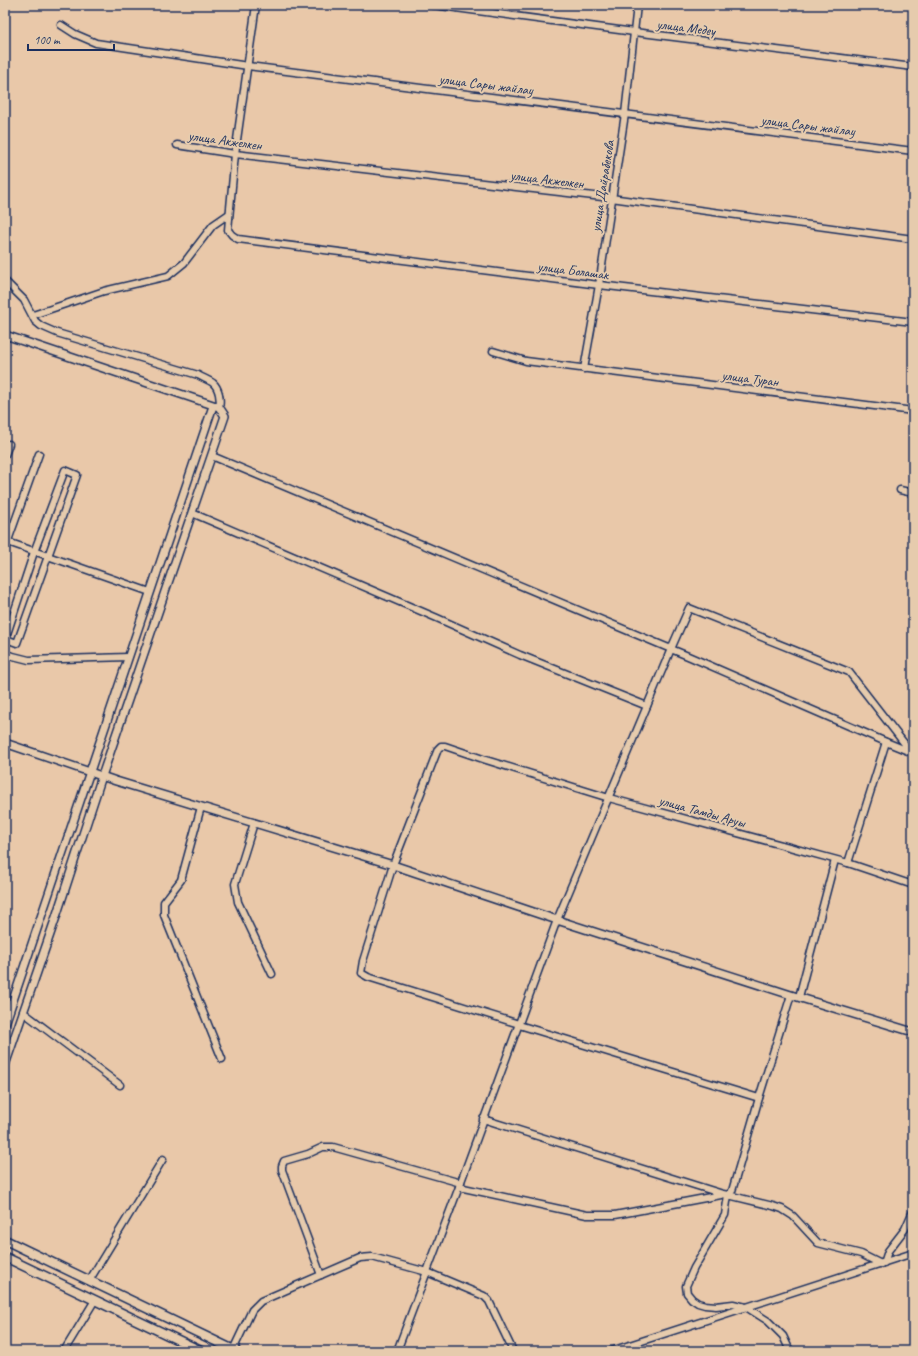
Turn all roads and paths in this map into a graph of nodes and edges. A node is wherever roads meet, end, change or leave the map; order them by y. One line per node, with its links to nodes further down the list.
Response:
1 (256, 5): 6 (street)
2 (433, 5): 5 (street, улица Медеу)
3 (637, 5): 5 (street, улица Дайрабекова)
4 (61, 25): 6 (street, улица Сары жайлау)
5 (634, 32): 7 (street, улица Медеу); 8 (street, улица Дайрабекова)
6 (248, 66): 8 (street, улица Сары жайлау); 11 (street)
7 (913, 68)
8 (625, 114): 10 (street, улица Сары жайлау); 12 (street, улица Дайрабекова)
9 (177, 145): 11 (street, улица Акжелкен)
10 (913, 151)
11 (235, 154): 12 (street, улица Акжелкен); 13 (street)
12 (611, 198): 14 (street, улица Акжелкен); 16 (street, улица Дайрабекова)
13 (229, 214): 16 (street, улица Болашак); 17 (street)
14 (913, 239)
15 (5, 281): 17 (street)
16 (599, 285): 18 (street, улица Болашак); 21 (street, улица Дайрабекова)
17 (33, 315): 22 (street)
18 (913, 322)
19 (5, 335): 22 (street)
20 (493, 351): 21 (street, улица Туран)
21 (584, 369): 23 (street, улица Туран)
22 (216, 407): 25 (street); 33 (street)
23 (913, 411)
24 (39, 454): 29 (street)
25 (212, 456): 28 (street); 34 (street)
26 (900, 490): 27 (street)
27 (913, 493)
28 (192, 513): 37 (street); 41 (street)
29 (6, 542): 30 (street); 31 (street)
30 (5, 549)
31 (34, 552): 32 (street); 32 (street); 32 (street)
32 (47, 556): 33 (street)
33 (150, 592): 36 (street)
34 (671, 649): 37 (street); 38 (street); 40 (street)
35 (5, 654): 36 (street)
36 (128, 657): 42 (street)
37 (647, 706): 46 (street)
38 (886, 742): 40 (street); 50 (street)
39 (5, 743): 42 (street)
40 (912, 753)
41 (106, 764): 43 (street); 44 (street)
42 (89, 772): 43 (street); 57 (street)
43 (102, 776): 44 (street); 45 (street)
44 (116, 781): 45 (street); 47 (street)
45 (98, 789): 58 (street)
46 (609, 798): 49 (street, улица Тамды Аруы); 51 (street, улица Тамды Аруы); 53 (street)
47 (201, 807): 48 (street); 62 (street)
48 (254, 823): 51 (street); 54 (street)
49 (834, 860): 50 (street, улица Тамды Аруы); 56 (street)
50 (848, 863): 52 (street, улица Тамды Аруы)
51 (392, 865): 53 (street); 60 (street, улица Тамды Аруы)
52 (913, 885)
53 (557, 920): 55 (street); 60 (street)
54 (272, 974)
55 (790, 995): 56 (street); 65 (street)
56 (799, 997): 61 (street)
57 (8, 1007): 59 (street)
58 (23, 1012): 63 (street); 64 (street)
59 (5, 1024)
60 (519, 1024): 65 (street); 66 (street)
61 (913, 1032)
62 (222, 1059)
63 (5, 1065)
64 (120, 1085)
65 (759, 1098): 69 (street)
66 (484, 1119): 68 (street); 69 (street)
67 (163, 1159): 77 (street)
68 (460, 1185): 69 (street); 75 (street); 76 (street)
69 (726, 1195): 74 (street); 79 (street)
70 (913, 1211): 74 (street)
71 (5, 1240): 77 (main road)
72 (913, 1253): 74 (street)
73 (5, 1257): 78 (main road)
74 (882, 1263): 79 (street)
75 (427, 1272): 76 (street); 84 (street); 85 (street)
76 (321, 1275): 81 (street)
77 (89, 1281): 81 (main road)
78 (94, 1300): 80 (main road); 82 (street)
79 (746, 1307): 86 (street); 87 (street)
80 (190, 1349): 83 (main road)
81 (234, 1350)
82 (64, 1351)
83 (201, 1351)
84 (397, 1351)
85 (513, 1351)
86 (611, 1351)
87 (790, 1351)

